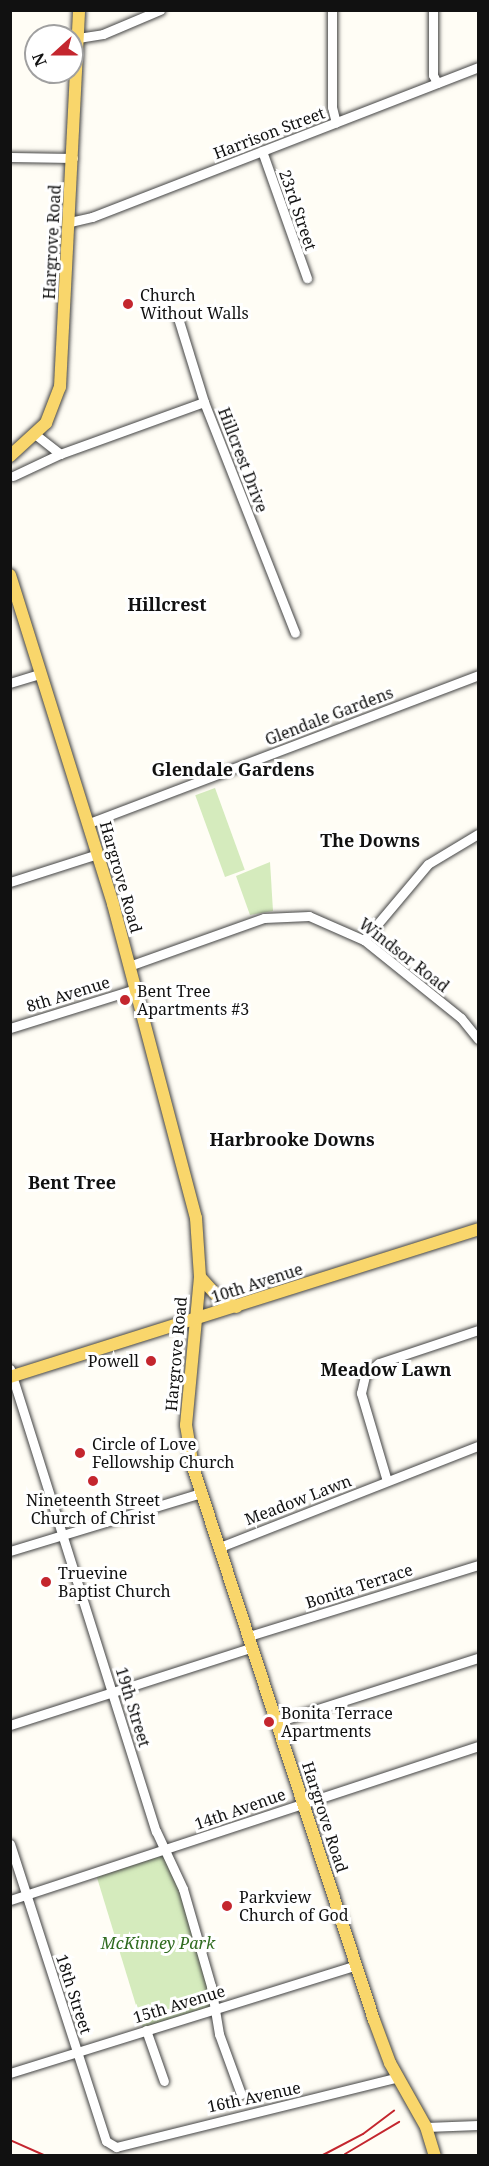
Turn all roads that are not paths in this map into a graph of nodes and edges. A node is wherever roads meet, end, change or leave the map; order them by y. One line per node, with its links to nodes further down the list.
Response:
1 (160, 10): 4 (street)
2 (332, 10): 8 (street)
3 (433, 10): 6 (street)
4 (84, 37)
5 (478, 67): 6 (street, Harrison Street)
6 (437, 83): 8 (street, Harrison Street)
7 (76, 84): 11 (main road, Hargrove Road)
8 (336, 123): 9 (street, Harrison Street)
9 (262, 151): 12 (street, Harrison Street); 13 (street, 23rd Street)
10 (10, 157): 11 (street)
11 (73, 158): 12 (main road, Hargrove Road)
12 (70, 222): 16 (main road, Hargrove Road)
13 (307, 278)
14 (178, 318): 15 (street)
15 (204, 402): 17 (street, Hillcrest Drive); 21 (street, Hillcrest Drive)
16 (36, 435): 17 (street); 18 (main road, Hargrove Road)
17 (60, 454): 19 (street, Hillcrest Drive)
18 (11, 456)
19 (13, 476)
20 (11, 581): 22 (main road, Hargrove Road)
21 (295, 633)
22 (39, 674): 24 (street); 25 (main road, Hargrove Road)
23 (478, 675): 25 (street, Glendale Gardens)
24 (10, 683)
25 (89, 823): 27 (main road, Hargrove Road)
26 (478, 834): 29 (street)
27 (98, 854): 28 (street); 30 (main road, Hargrove Road)
28 (10, 882)
29 (364, 940): 30 (street, Windsor Road); 33 (street, Windsor Road)
30 (129, 966): 31 (main road, Hargrove Road)
31 (135, 989): 32 (street, 8th Avenue); 35 (main road, Hargrove Road)
32 (10, 1028)
33 (478, 1039)
34 (478, 1229): 36 (main road, 10th Avenue)
35 (200, 1277): 36 (main road); 37 (main road, Hargrove Road)
36 (237, 1307): 37 (main road, 10th Avenue)
37 (194, 1322): 39 (main road, 10th Avenue); 42 (main road, Hargrove Road)
38 (478, 1330): 41 (street)
39 (11, 1374): 43 (street, 19th Street)
40 (478, 1446): 41 (street, Meadow Lawn)
41 (387, 1482): 44 (street, Meadow Lawn)
42 (201, 1493): 43 (street); 44 (main road, Hargrove Road)
43 (63, 1534): 45 (street); 49 (street, 19th Street)
44 (220, 1547): 47 (main road, Hargrove Road)
45 (10, 1551)
46 (478, 1565): 47 (street, Bonita Terrace)
47 (251, 1642): 49 (street, Bonita Terrace); 50 (main road, Hargrove Road)
48 (478, 1658): 50 (street)
49 (113, 1692): 51 (street, Bonita Terrace); 55 (street, 19th Street)
50 (277, 1722): 53 (main road, Hargrove Road)
51 (10, 1725)
52 (478, 1746): 53 (street, 14th Avenue)
53 (303, 1804): 55 (street, 14th Avenue); 58 (main road, Hargrove Road)
54 (10, 1845): 56 (street, 18th Street)
55 (167, 1850): 56 (street, 14th Avenue); 59 (street, 19th Street)
56 (26, 1895): 57 (street, 14th Avenue); 61 (street, 18th Street)
57 (10, 1900)
58 (356, 1965): 59 (street, 15th Avenue); 63 (main road, Hargrove Road)
59 (216, 2009): 60 (street, 15th Avenue); 65 (street, 19th Street)
60 (146, 2030): 61 (street, 15th Avenue); 64 (street)
61 (78, 2053): 62 (street, 15th Avenue); 68 (street, 18th Street)
62 (10, 2073)
63 (398, 2077): 67 (main road, Hargrove Road); 68 (street, 16th Avenue)
64 (164, 2081)
65 (241, 2094)
66 (478, 2125): 67 (street)
67 (426, 2127): 69 (main road, Hargrove Road)
68 (116, 2147)
69 (435, 2156)

